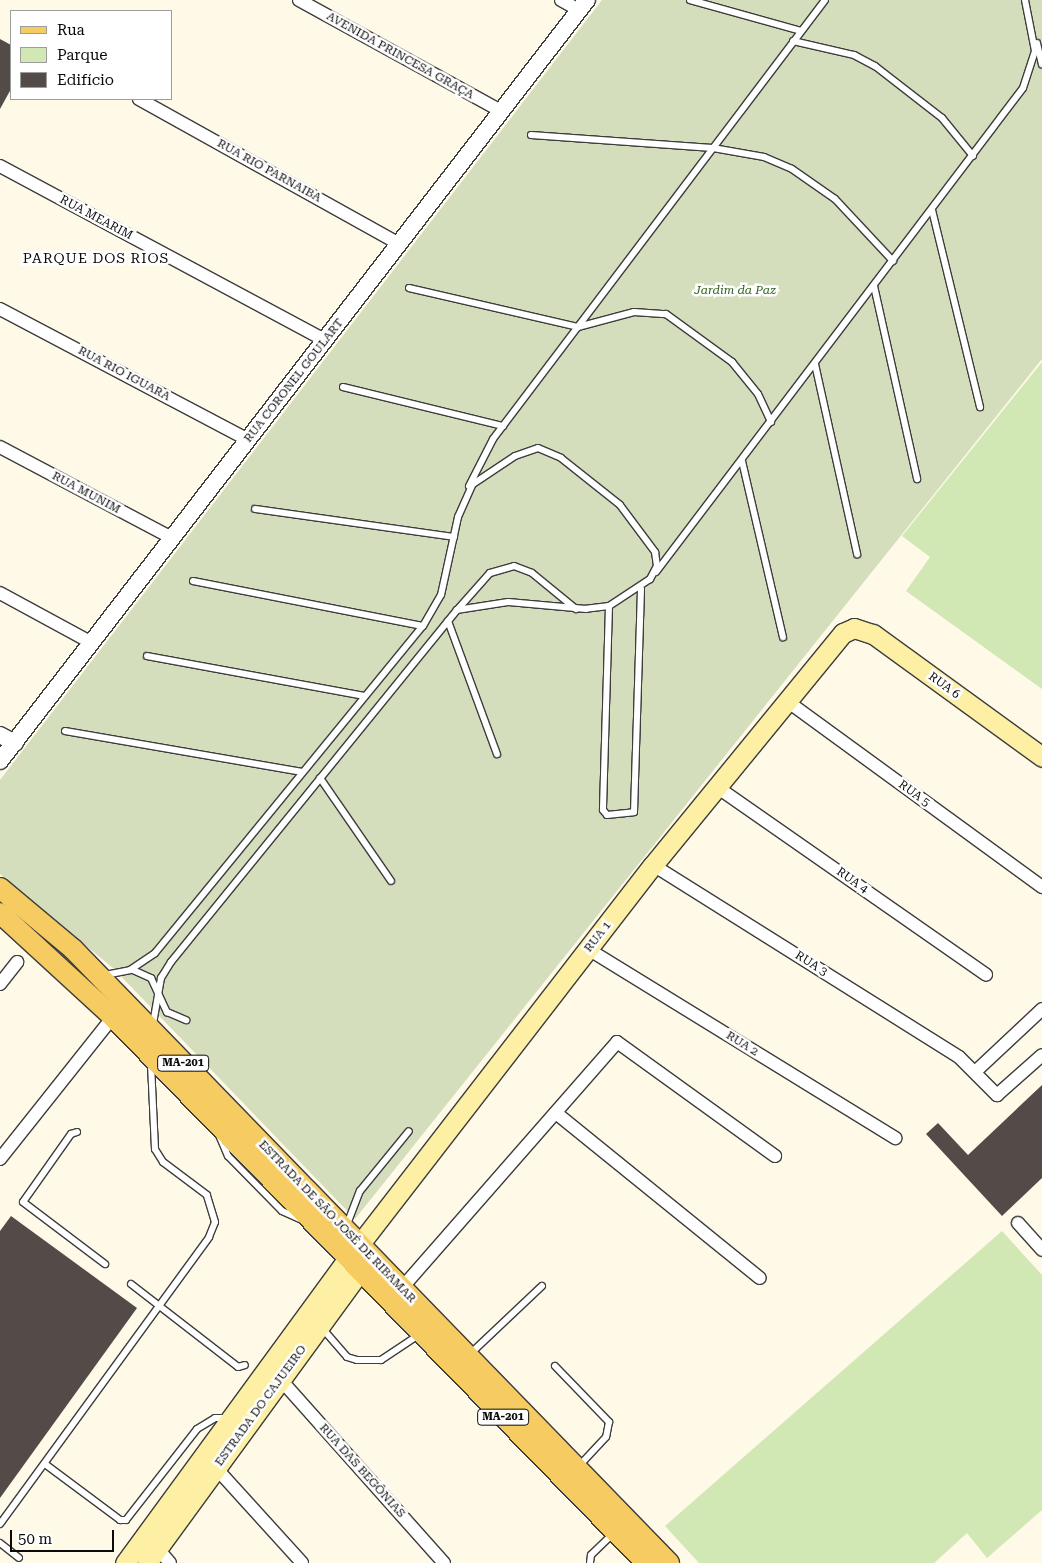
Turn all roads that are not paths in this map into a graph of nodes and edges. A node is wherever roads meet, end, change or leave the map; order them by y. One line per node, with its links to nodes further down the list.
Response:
1 (299, 0): 12 (street, AVENIDA PRINCESA GRAÇA)
2 (561, 0): 6 (street)
3 (690, 0): 8 (lane)
4 (825, 0): 8 (lane)
5 (1025, 0): 7 (lane)
6 (583, 5): 12 (street, RUA CORONEL GOULART)
7 (1034, 30): 10 (lane); 15 (lane)
8 (801, 31): 9 (lane)
9 (794, 41): 14 (lane); 15 (lane)
10 (1042, 64)
11 (141, 100): 18 (street, RUA RIO PARNAIBA)
12 (501, 111): 18 (street, RUA CORONEL GOULART)
13 (531, 135): 14 (lane)
14 (713, 148): 19 (lane); 23 (lane)
15 (973, 156): 17 (lane)
16 (0, 166): 24 (street, RUA MEARIM)
17 (932, 210): 19 (lane); 27 (lane)
18 (399, 244): 24 (street, RUA CORONEL GOULART)
19 (893, 261): 20 (lane)
20 (874, 286): 25 (lane); 33 (lane)
21 (409, 288): 23 (lane)
22 (0, 309): 30 (street, RUA RIO IGUARA)
23 (578, 327): 28 (lane); 29 (lane)
24 (325, 340): 30 (street, RUA CORONEL GOULART)
25 (816, 364): 28 (lane); 38 (lane)
26 (342, 387): 29 (lane)
27 (980, 407)
28 (772, 422): 32 (lane)
29 (503, 426): 34 (lane)
30 (248, 440): 36 (street, RUA CORONEL GOULART)
31 (0, 447): 36 (street, RUA MUNIM)
32 (742, 460): 39 (lane); 49 (lane)
33 (917, 479)
34 (465, 497): 37 (lane); 39 (lane)
35 (255, 508): 37 (lane)
36 (172, 538): 50 (street, RUA CORONEL GOULART)
37 (454, 538): 47 (lane)
38 (857, 554)
39 (650, 579): 41 (lane)
40 (193, 581): 47 (lane)
41 (641, 589): 43 (lane); 43 (lane)
42 (0, 593): 50 (street)
43 (609, 606): 44 (lane)
44 (576, 609): 45 (lane); 45 (lane)
45 (457, 610): 46 (lane)
46 (448, 621): 57 (lane); 61 (lane)
47 (423, 626): 52 (lane)
48 (843, 633): 53 (main road, RUA 1); 58 (main road, RUA 6)
49 (783, 636)
50 (92, 643): 56 (street, RUA CORONEL GOULART)
51 (147, 656): 52 (lane)
52 (364, 696): 60 (lane)
53 (787, 701): 62 (main road, RUA 1); 65 (street, RUA 5)
54 (65, 731): 60 (lane)
55 (0, 734): 56 (street)
56 (15, 742): 59 (street, RUA CORONEL GOULART)
57 (497, 754)
58 (1042, 757)
59 (0, 762)
60 (302, 772): 70 (lane)
61 (320, 778): 64 (lane); 74 (lane)
62 (717, 787): 63 (main road, RUA 1); 71 (street, RUA 4)
63 (653, 865): 68 (main road, RUA 1); 81 (street, RUA 3)
64 (391, 882)
65 (1042, 887)
66 (0, 888): 72 (main road, ESTRADA DE SÃO JOSÉ DE RIBAMAR / MA-201)
67 (0, 915): 76 (main road, ESTRADA DE SÃO JOSÉ DE RIBAMAR / MA-201)
68 (588, 949): 85 (street, RUA 2); 91 (main road, RUA 1)
69 (17, 962): 73 (street)
70 (130, 970): 72 (lane); 74 (lane)
71 (986, 974)
72 (100, 976): 78 (main road, ESTRADA DE SÃO JOSÉ DE RIBAMAR / MA-201)
73 (0, 984)
74 (158, 993): 77 (lane); 78 (lane)
75 (1042, 1009): 81 (street)
76 (113, 1016): 79 (main road, ESTRADA DE SÃO JOSÉ DE RIBAMAR / MA-201); 87 (street)
77 (186, 1020)
78 (152, 1030): 89 (main road, ESTRADA DE SÃO JOSÉ DE RIBAMAR / MA-201)
79 (150, 1054): 91 (main road, ESTRADA DE SÃO JOSÉ DE RIBAMAR / MA-201); 97 (lane)
80 (1042, 1055): 81 (street, RUA 3)
81 (971, 1068)
82 (556, 1113): 86 (street); 93 (street); 96 (street)
83 (409, 1131): 89 (lane)
84 (77, 1132): 92 (lane)
85 (895, 1138)
86 (774, 1156)
87 (0, 1159)
88 (1018, 1223): 90 (street)
89 (344, 1230): 91 (main road, ESTRADA DE SÃO JOSÉ DE RIBAMAR / MA-201)
90 (1042, 1250)
91 (356, 1258): 96 (main road, ESTRADA DE SÃO JOSÉ DE RIBAMAR / MA-201); 98 (main road, ESTRADA DO CAJUEIRO); 99 (main road, ESTRADA DE SÃO JOSÉ DE RIBAMAR / MA-201); 104 (main road, ESTRADA DO CAJUEIRO)
92 (106, 1264)
93 (760, 1278)
94 (131, 1284): 97 (lane)
95 (542, 1286): 100 (lane)
96 (402, 1289): 100 (main road, ESTRADA DE SÃO JOSÉ DE RIBAMAR / MA-201)
97 (158, 1306): 101 (lane); 105 (lane)
98 (320, 1326): 99 (lane); 103 (main road, ESTRADA DO CAJUEIRO)
99 (421, 1333): 109 (main road, ESTRADA DE SÃO JOSÉ DE RIBAMAR / MA-201)
100 (467, 1356): 107 (main road, ESTRADA DE SÃO JOSÉ DE RIBAMAR / MA-201)
101 (245, 1366)
102 (555, 1366): 107 (lane)
103 (281, 1380): 104 (main road, ESTRADA DO CAJUEIRO); 116 (street, RUA DAS BEGÔNIAS)
104 (238, 1423): 105 (lane); 106 (main road, ESTRADA DO CAJUEIRO); 113 (main road, ESTRADA DO CAJUEIRO)
105 (44, 1464): 108 (lane)
106 (216, 1468): 111 (main road, ESTRADA DO CAJUEIRO); 115 (street)
107 (577, 1468): 119 (main road, ESTRADA DE SÃO JOSÉ DE RIBAMAR / MA-201)
108 (0, 1524)
109 (616, 1532): 117 (lane); 118 (main road, ESTRADA DE SÃO JOSÉ DE RIBAMAR / MA-201)
110 (0, 1543): 112 (lane)
111 (152, 1556): 114 (street)
112 (20, 1558)
113 (125, 1563)
114 (170, 1563)
115 (302, 1563)
116 (444, 1563)
117 (590, 1563)
118 (646, 1563)
119 (669, 1563)

